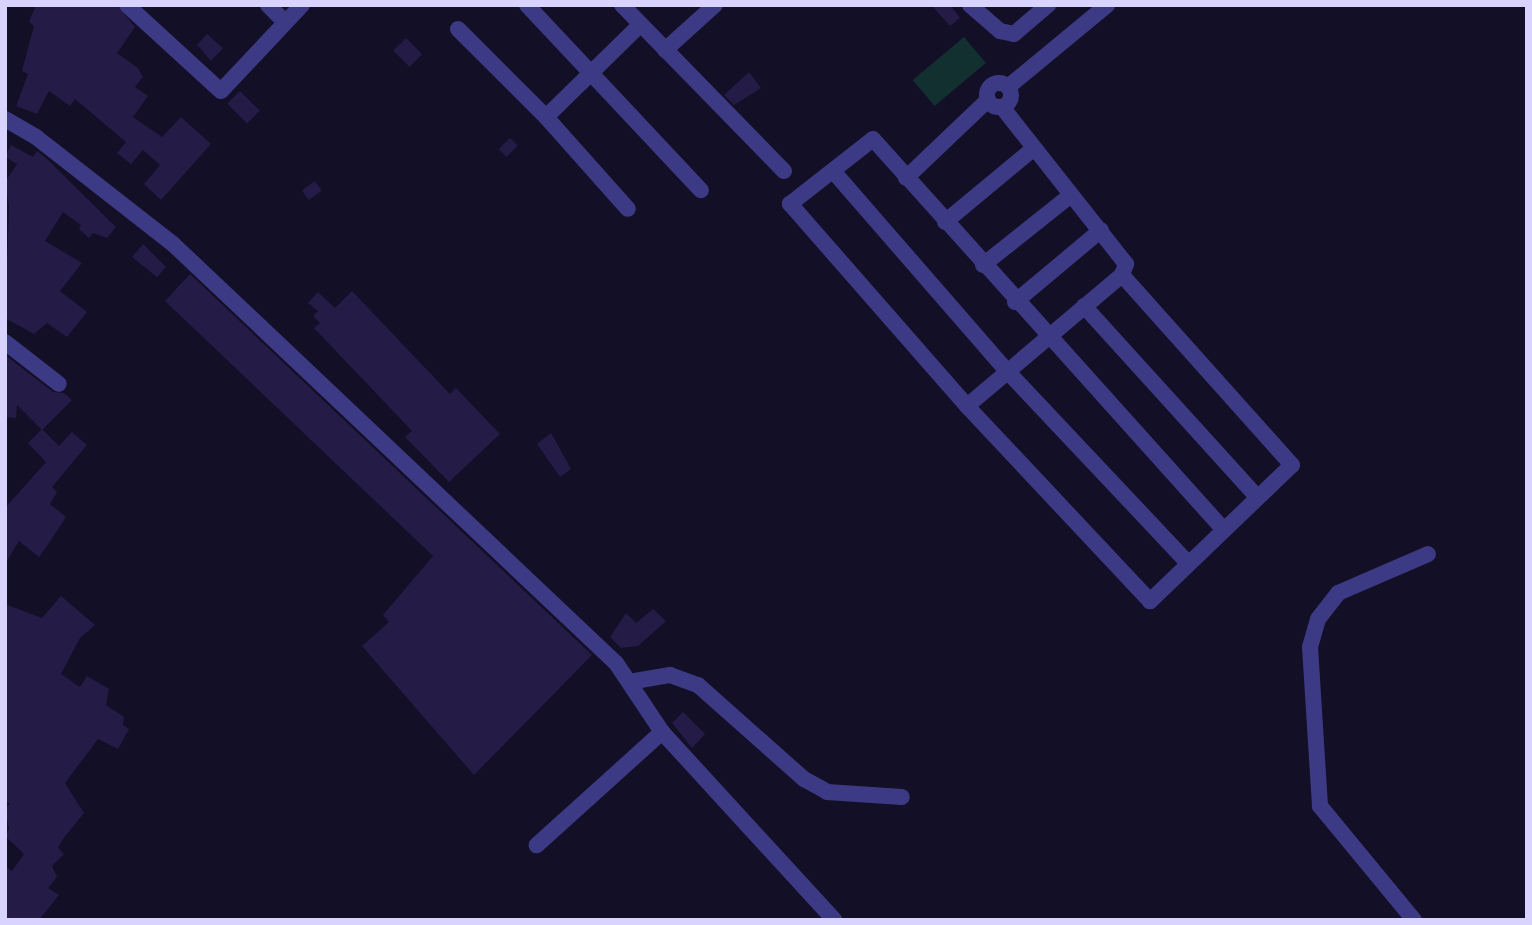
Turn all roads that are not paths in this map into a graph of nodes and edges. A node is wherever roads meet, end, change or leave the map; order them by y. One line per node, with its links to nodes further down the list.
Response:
1 (127, 5): 10 (street)
2 (268, 5): 10 (street)
3 (302, 5): 10 (street)
4 (527, 5): 14 (street)
5 (622, 5): 11 (street)
6 (715, 5): 13 (street)
7 (970, 5): 8 (street)
8 (1048, 5)
9 (1107, 5): 15 (street)
10 (285, 22)
11 (639, 25): 13 (street); 14 (street)
12 (458, 29): 16 (street)
13 (665, 50): 19 (street)
14 (590, 73): 16 (street); 22 (street)
15 (995, 104): 18 (street); 21 (street)
16 (546, 117): 24 (street)
17 (5, 119): 40 (street)
18 (1033, 149): 23 (street); 25 (street)
19 (784, 171)
20 (832, 171): 21 (street); 33 (street); 35 (street)
21 (906, 178): 25 (street)
22 (701, 190)
23 (1071, 195): 26 (street); 27 (street)
24 (628, 209)
25 (945, 222): 27 (street)
26 (1101, 230): 28 (street); 29 (street)
27 (983, 265): 29 (street)
28 (1122, 275): 30 (street); 36 (street)
29 (1016, 302): 31 (street)
30 (1084, 306): 31 (street); 36 (street)
31 (1048, 339): 33 (street); 37 (street)
32 (5, 342): 34 (street)
33 (1009, 372): 35 (street); 39 (street)
34 (59, 384)
35 (967, 406): 39 (street)
36 (1256, 496): 37 (street)
37 (1223, 528): 39 (street)
38 (1427, 554): 45 (street)
39 (1188, 562)
40 (629, 682): 41 (street); 42 (street)
41 (662, 732): 43 (street); 44 (street)
42 (902, 797)
43 (537, 845)
44 (834, 920)
45 (1414, 920)

